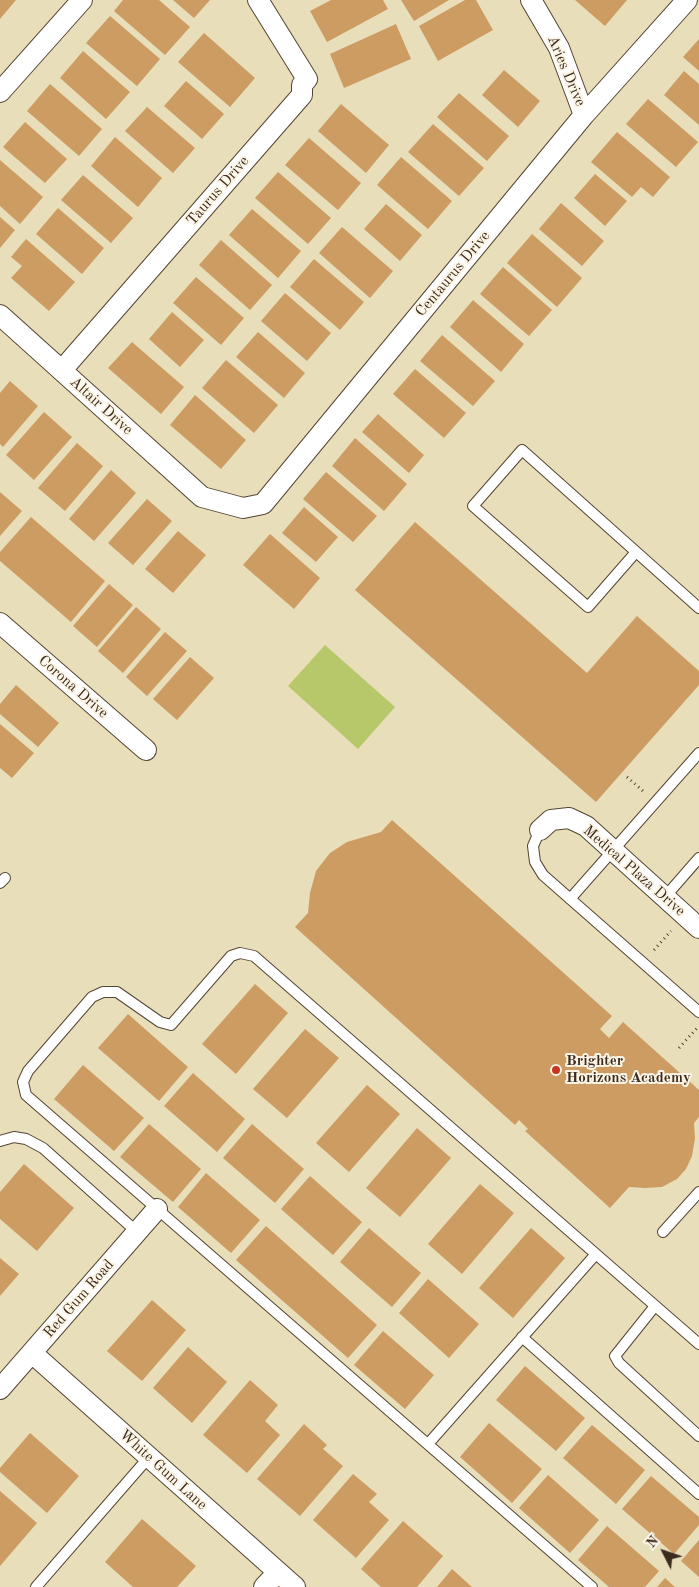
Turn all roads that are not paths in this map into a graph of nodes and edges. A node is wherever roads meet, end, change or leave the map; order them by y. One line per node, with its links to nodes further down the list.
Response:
1 (82, 0): 5 (street)
2 (258, 0): 8 (street, Taurus Drive)
3 (532, 0): 6 (street, Aries Drive)
4 (686, 0): 6 (street, Centaurus Drive)
5 (0, 92)
6 (584, 115): 9 (street, Centaurus Drive)
7 (0, 314): 8 (street, Altair Drive)
8 (62, 370): 9 (street, Altair Drive)
9 (202, 498)
10 (636, 552): 10 (lane); 11 (lane)
11 (699, 608)
12 (3, 632): 13 (street, Corona Drive)
13 (146, 750)
14 (699, 753): 16 (lane)
15 (540, 830): 16 (street, Medical Plaza Drive); 19 (lane)
16 (613, 851): 18 (street, Medical Plaza Drive); 19 (lane)
17 (699, 858): 18 (lane)
18 (665, 897): 20 (street, Medical Plaza Drive)
19 (570, 899): 21 (lane)
20 (699, 928)
21 (699, 1012)
22 (0, 1141): 25 (lane)
23 (699, 1192): 26 (lane)
24 (157, 1209): 25 (street, Red Gum Road); 27 (lane); 34 (lane)
25 (137, 1232): 31 (street, Red Gum Road)
26 (663, 1232)
27 (596, 1254): 28 (lane); 29 (lane)
28 (655, 1306): 30 (lane); 33 (lane)
29 (522, 1337): 34 (lane); 36 (lane)
30 (699, 1344)
31 (32, 1353): 32 (street, Red Gum Road); 35 (street, White Gum Lane)
32 (0, 1389)
33 (699, 1436)
34 (428, 1444): 41 (lane)
35 (149, 1457): 37 (street, White Gum Lane); 38 (lane)
36 (699, 1494)
37 (278, 1572): 39 (street); 40 (street, White Gum Lane)
38 (36, 1587)
39 (264, 1587)
40 (295, 1587)
41 (592, 1587)

